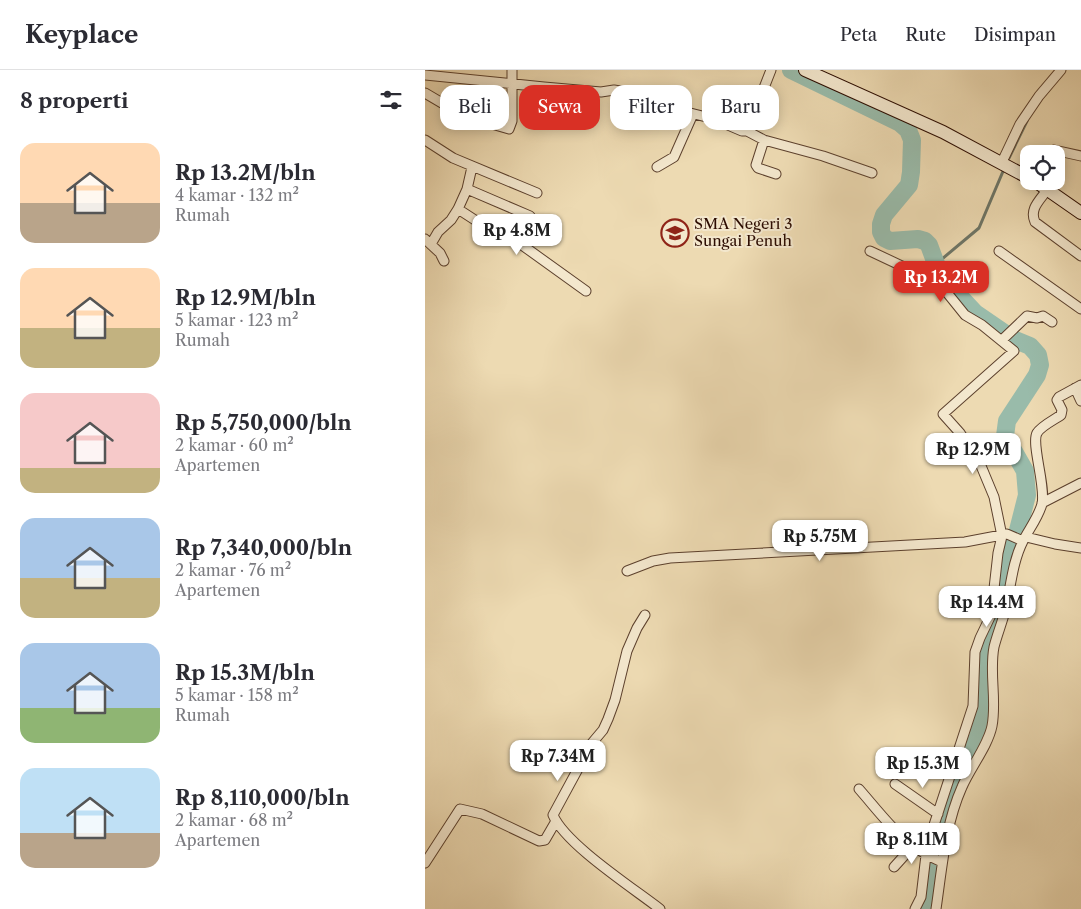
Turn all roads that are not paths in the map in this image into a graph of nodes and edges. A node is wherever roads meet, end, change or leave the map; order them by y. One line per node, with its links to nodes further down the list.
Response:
1 (512, 70): 6 (street)
2 (771, 70): 9 (street)
3 (805, 70): 14 (main road)
4 (1061, 70): 14 (street)
5 (425, 75): 6 (street)
6 (512, 83): 7 (street); 8 (street)
7 (425, 93)
8 (693, 114): 9 (street); 16 (street)
9 (747, 131): 11 (street)
10 (425, 140): 15 (street)
11 (764, 140): 18 (street); 19 (street)
12 (1065, 152): 13 (street)
13 (1081, 156)
14 (1003, 162): 17 (main road)
15 (472, 167): 20 (street); 22 (street)
16 (657, 167)
17 (1020, 172)
18 (872, 173)
19 (777, 174)
20 (467, 189): 23 (street); 25 (street)
21 (1047, 190): 24 (main road); 29 (street)
22 (537, 193)
23 (458, 209): 26 (street); 31 (street)
24 (1081, 213)
25 (530, 216)
26 (428, 241): 30 (street)
27 (870, 251): 34 (street)
28 (999, 251): 32 (street)
29 (1081, 256)
30 (444, 261)
31 (586, 291)
32 (1081, 309)
33 (1052, 322): 34 (street)
34 (1005, 336): 39 (street)
35 (1078, 387): 36 (street); 38 (street)
36 (1081, 401)
37 (1081, 483): 38 (street)
38 (1042, 503): 40 (street)
39 (1004, 535): 40 (street); 42 (street); 44 (street)
40 (1023, 539): 41 (street); 45 (street)
41 (1080, 550)
42 (627, 571)
43 (645, 615): 49 (street)
44 (976, 658): 45 (street); 48 (street)
45 (991, 659): 52 (street)
46 (895, 784): 48 (street)
47 (859, 789): 50 (street)
48 (937, 814): 51 (street)
49 (556, 821): 53 (street); 55 (street)
50 (913, 846): 51 (street); 54 (street)
51 (927, 856): 52 (street); 56 (street)
52 (940, 861): 57 (street)
53 (425, 862)
54 (894, 867)
55 (660, 909)
56 (915, 909)
57 (935, 909)

